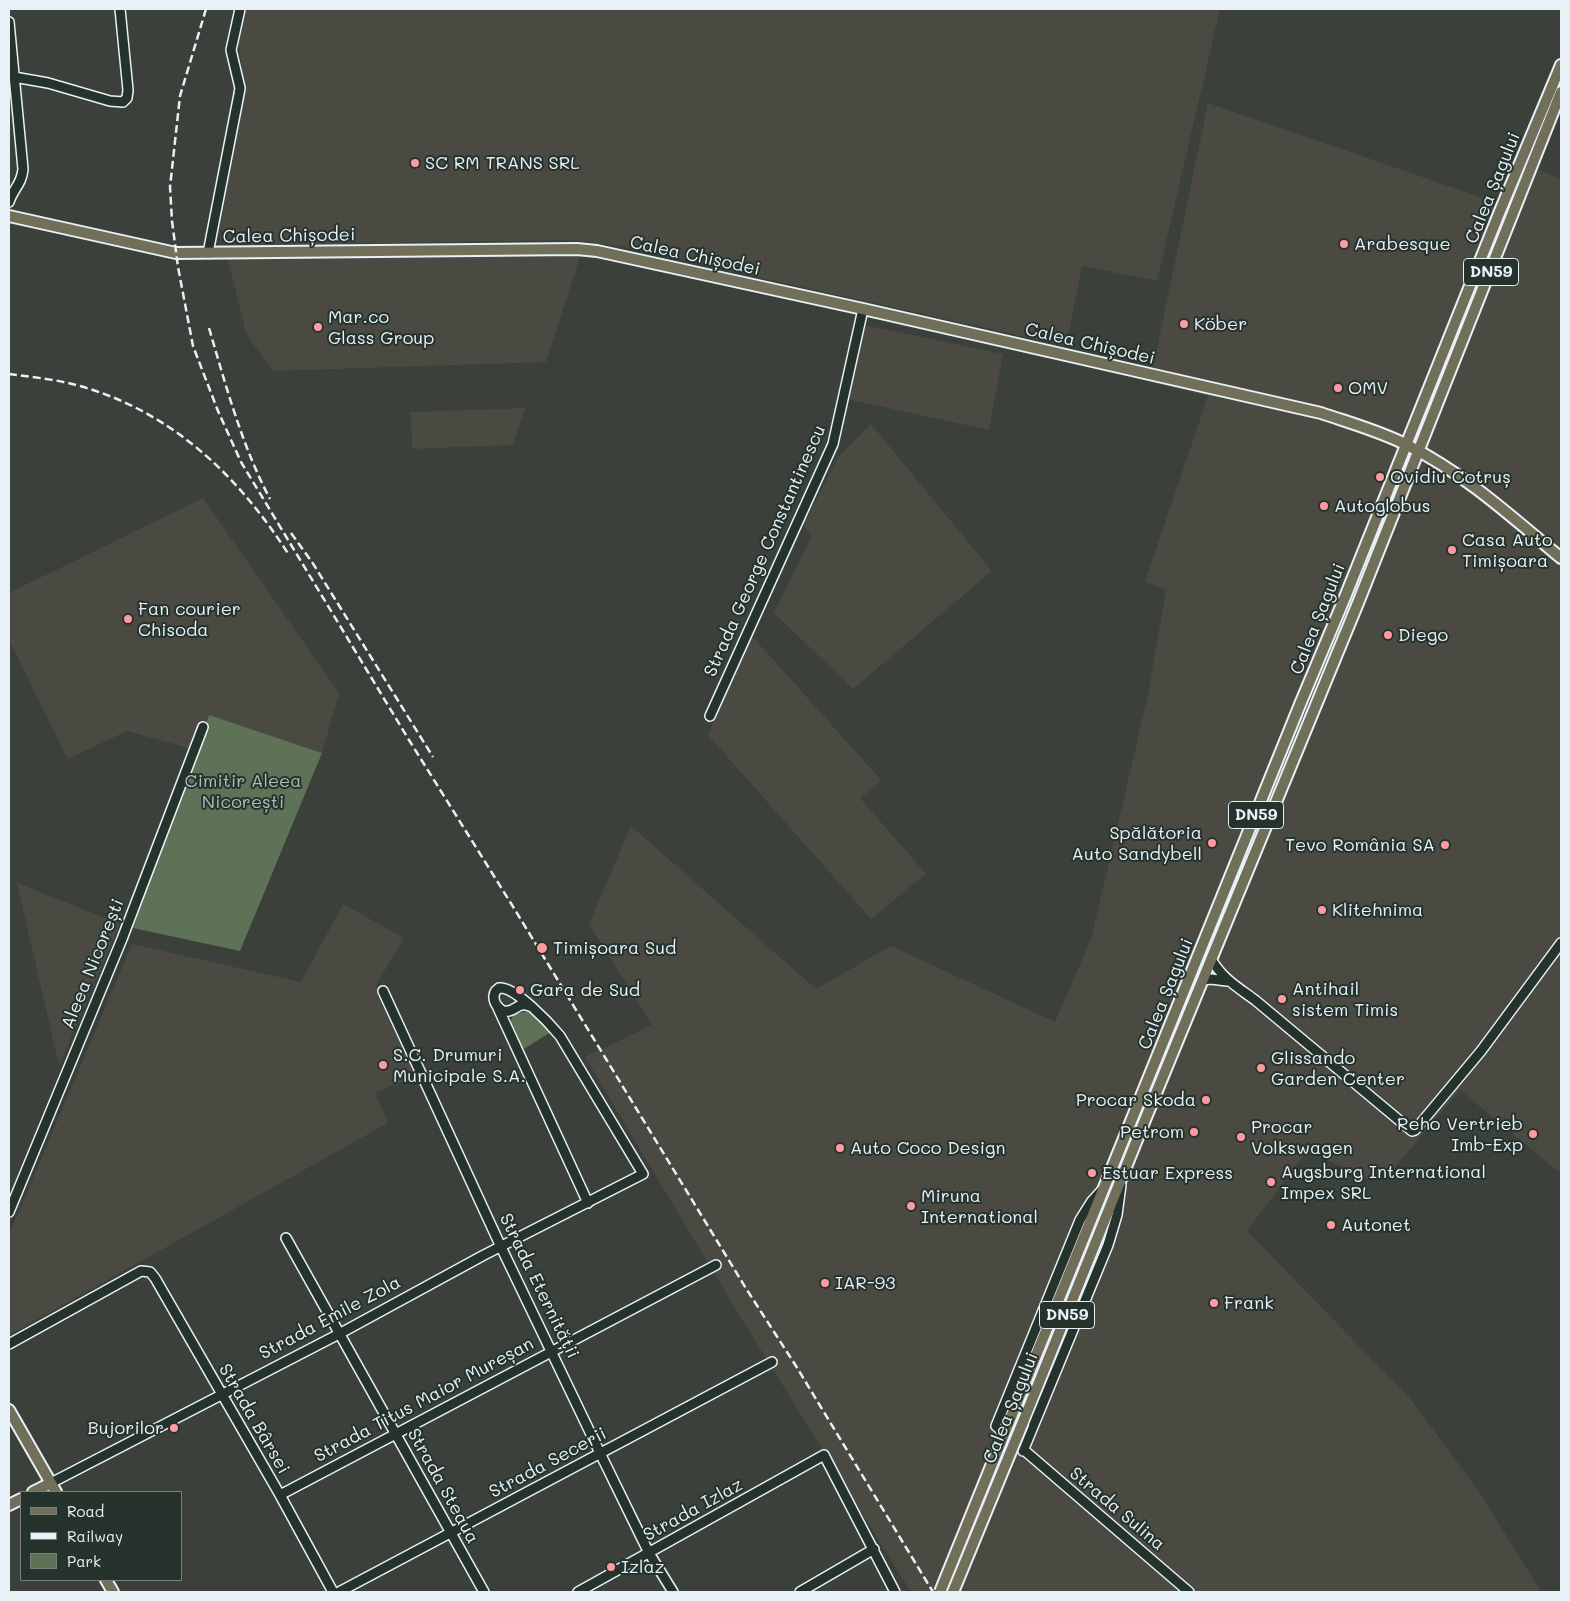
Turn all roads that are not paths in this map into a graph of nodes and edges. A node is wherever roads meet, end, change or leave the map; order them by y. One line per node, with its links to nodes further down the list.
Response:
1 (120, 9): 5 (street)
2 (240, 9): 9 (street, Calea Chișodei)
3 (9, 22): 5 (street)
4 (1561, 65): 11 (main road, Calea Șagului / DN59)
5 (14, 77): 7 (street)
6 (1561, 92): 12 (main road, Calea Șagului / DN59)
7 (9, 202)
8 (9, 216): 9 (main road)
9 (208, 253): 10 (main road, Calea Chișodei)
10 (864, 309): 11 (main road, Calea Chișodei); 14 (street, Strada George Constantinescu)
11 (1406, 444): 12 (main road, Calea Chișodei); 27 (main road, Calea Șagului / DN59)
12 (1419, 451): 13 (main road, Calea Chișodei); 17 (main road, Calea Șagului / DN59)
13 (1561, 558)
14 (710, 716)
15 (203, 727): 29 (street, Aleea Nicorești)
16 (1561, 943): 19 (street)
17 (1211, 959): 18 (main road, Calea Șagului / DN59); 19 (street)
18 (1202, 980): 19 (street); 26 (main road, Calea Șagului / DN59)
19 (1227, 981)
20 (383, 991): 31 (street, Strada Eternității)
21 (515, 993): 22 (street); 23 (street); 24 (street)
22 (498, 1007): 24 (street); 25 (street)
23 (532, 1007): 24 (street); 28 (street, Strada Emile Zola)
24 (514, 1009): 25 (street)
25 (506, 1022): 28 (street)
26 (1121, 1180): 41 (street, Calea Șagului); 61 (main road, Calea Șagului / DN59, bridge)
27 (1106, 1186): 39 (street, Calea Șagului); 60 (main road, Calea Șagului / DN59, bridge)
28 (588, 1203): 31 (street, Strada Emile Zola)
29 (9, 1212)
30 (286, 1238): 33 (street, Strada Steaua)
31 (501, 1247): 33 (street, Strada Emile Zola); 35 (street, Strada Eternității)
32 (716, 1265): 35 (street, Strada Titus Maior Mureșan)
33 (339, 1334): 37 (street, Strada Emile Zola); 40 (street, Strada Steaua)
34 (9, 1344): 37 (street, Strada Bârsei)
35 (552, 1350): 40 (street, Strada Titus Maior Mureșan); 42 (street, Strada Eternității)
36 (772, 1362): 42 (street, Strada Secerii)
37 (221, 1394): 43 (street, Strada Emile Zola); 45 (street, Strada Bârsei)
38 (9, 1410): 43 (main road)
39 (996, 1426): 41 (street, Strada Sulina)
40 (396, 1435): 45 (street, Strada Titus Maior Mureșan); 48 (street, Strada Steaua)
41 (1023, 1451): 62 (street, Strada Sulina)
42 (600, 1453): 48 (street, Strada Secerii); 50 (street, Strada Eternității)
43 (53, 1488): 44 (main road, Strada Emile Zola)
44 (38, 1491)
45 (280, 1494): 53 (street, Strada Bârsei)
46 (20, 1499): 47 (main road)
47 (9, 1505)
48 (451, 1534): 54 (street, Strada Secerii); 55 (street, Strada Steaua)
49 (874, 1549): 50 (street, Strada Izlaz); 58 (street); 59 (street)
50 (649, 1552): 56 (street, Strada Izlaz); 57 (street, Strada Eternității)
51 (107, 1581): 52 (main road)
52 (113, 1592)
53 (333, 1592)
54 (339, 1592)
55 (484, 1592)
56 (578, 1592)
57 (673, 1592)
58 (800, 1592)
59 (894, 1592)
60 (940, 1592)
61 (953, 1592)
62 (1189, 1592)

